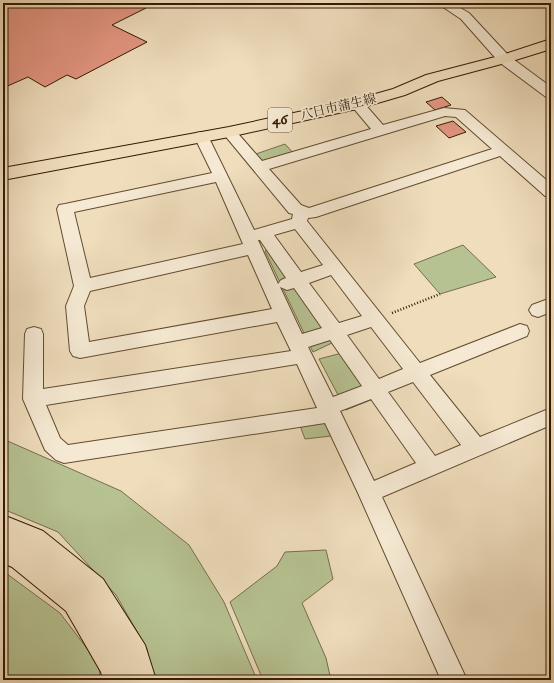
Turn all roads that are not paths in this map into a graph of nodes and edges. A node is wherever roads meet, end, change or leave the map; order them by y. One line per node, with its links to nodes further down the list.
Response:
1 (443, 3): 3 (street)
2 (551, 44): 3 (main road, 八日市蒲生線 / 46)
3 (504, 59): 4 (street); 5 (main road, 八日市蒲生線 / 46)
4 (551, 94)
5 (357, 104): 6 (street); 7 (main road, 八日市蒲生線 / 46)
6 (380, 131): 9 (street); 10 (street)
7 (229, 132): 8 (main road, 八日市蒲生線 / 46); 10 (street)
8 (201, 136): 11 (main road, 八日市蒲生線 / 46); 12 (street)
9 (503, 150): 13 (street); 14 (street)
10 (260, 168): 14 (street)
11 (3, 174)
12 (221, 176): 15 (street); 18 (street)
13 (551, 192)
14 (301, 216): 15 (street); 16 (street)
15 (255, 239): 17 (street); 18 (street); 19 (street)
16 (334, 267): 17 (street); 21 (street)
17 (297, 280): 19 (street); 23 (street)
18 (83, 286): 20 (street)
19 (272, 289): 20 (street)
20 (283, 314): 25 (street)
21 (375, 319): 23 (street); 26 (street)
22 (520, 331): 26 (street)
23 (334, 332): 25 (street); 27 (street)
24 (34, 334): 28 (street)
25 (300, 350): 28 (street); 29 (street)
26 (417, 373): 27 (street); 31 (street)
27 (376, 389): 29 (street); 32 (street)
28 (33, 399): 29 (street)
29 (328, 411): 33 (street)
30 (551, 416): 31 (street)
31 (476, 448): 32 (street)
32 (431, 467): 33 (street)
33 (369, 494): 38 (street)
34 (3, 527): 37 (main road)
35 (3, 550): 36 (main road)
36 (118, 680)
37 (141, 680)
38 (454, 680)

